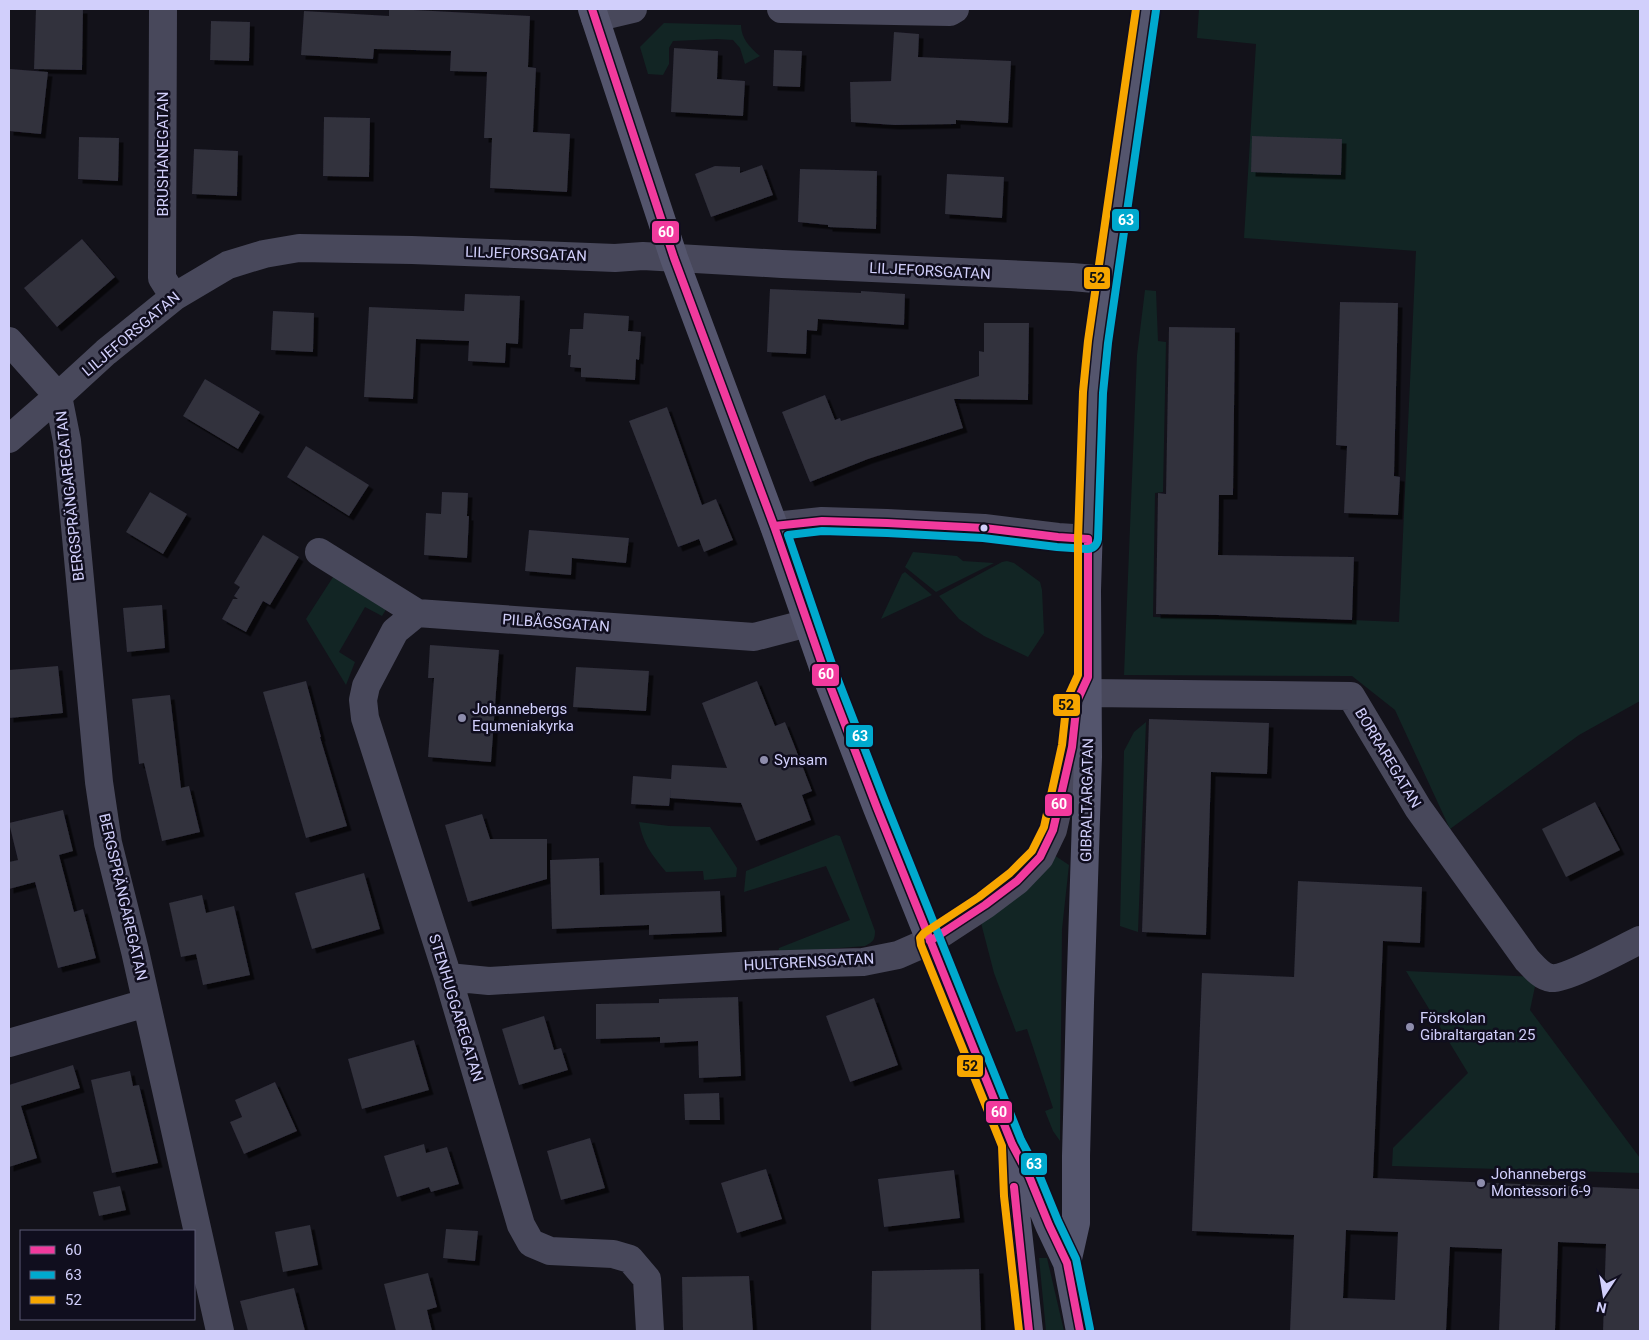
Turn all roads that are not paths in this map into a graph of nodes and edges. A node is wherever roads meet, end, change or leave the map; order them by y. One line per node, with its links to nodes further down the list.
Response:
1 (163, 9): 9 (street, BRUSHANEGATAN)
2 (632, 9): 6 (street)
3 (781, 9): 4 (street)
4 (955, 9)
5 (1146, 9): 8 (street, GIBRALTARGATAN)
6 (594, 13): 7 (street)
7 (674, 258): 8 (street, LILJEFORSGATAN); 9 (street, LILJEFORSGATAN); 13 (street)
8 (1106, 280): 14 (street, GIBRALTARGATAN)
9 (174, 297): 11 (street, LILJEFORSGATAN)
10 (9, 341): 11 (street)
11 (58, 396): 12 (street, LILJEFORSGATAN); 22 (street, BERGSPRÄNGAREGATAN)
12 (9, 439)
13 (774, 526): 14 (street); 17 (street)
14 (1088, 539): 18 (street, GIBRALTARGATAN)
15 (319, 552): 16 (street, PILBÅGSGATAN)
16 (417, 613): 17 (street, PILBÅGSGATAN); 21 (street, STENHUGGAREGATAN)
17 (808, 623): 20 (street)
18 (1088, 685): 19 (street, BORRAREGATAN); 20 (street, HULTGRENSGATAN); 25 (street, GIBRALTARGATAN)
19 (1640, 940)
20 (930, 941): 21 (street, HULTGRENSGATAN); 24 (street)
21 (448, 977): 27 (street, STENHUGGAREGATAN)
22 (146, 1003): 23 (street); 26 (street, BERGSPRÄNGAREGATAN)
23 (9, 1043)
24 (1012, 1144): 25 (street, GIBRALTARGATAN); 28 (street)
25 (1067, 1263): 29 (street, GIBRALTARGATAN)
26 (220, 1331)
27 (650, 1331)
28 (1029, 1331)
29 (1080, 1331)

